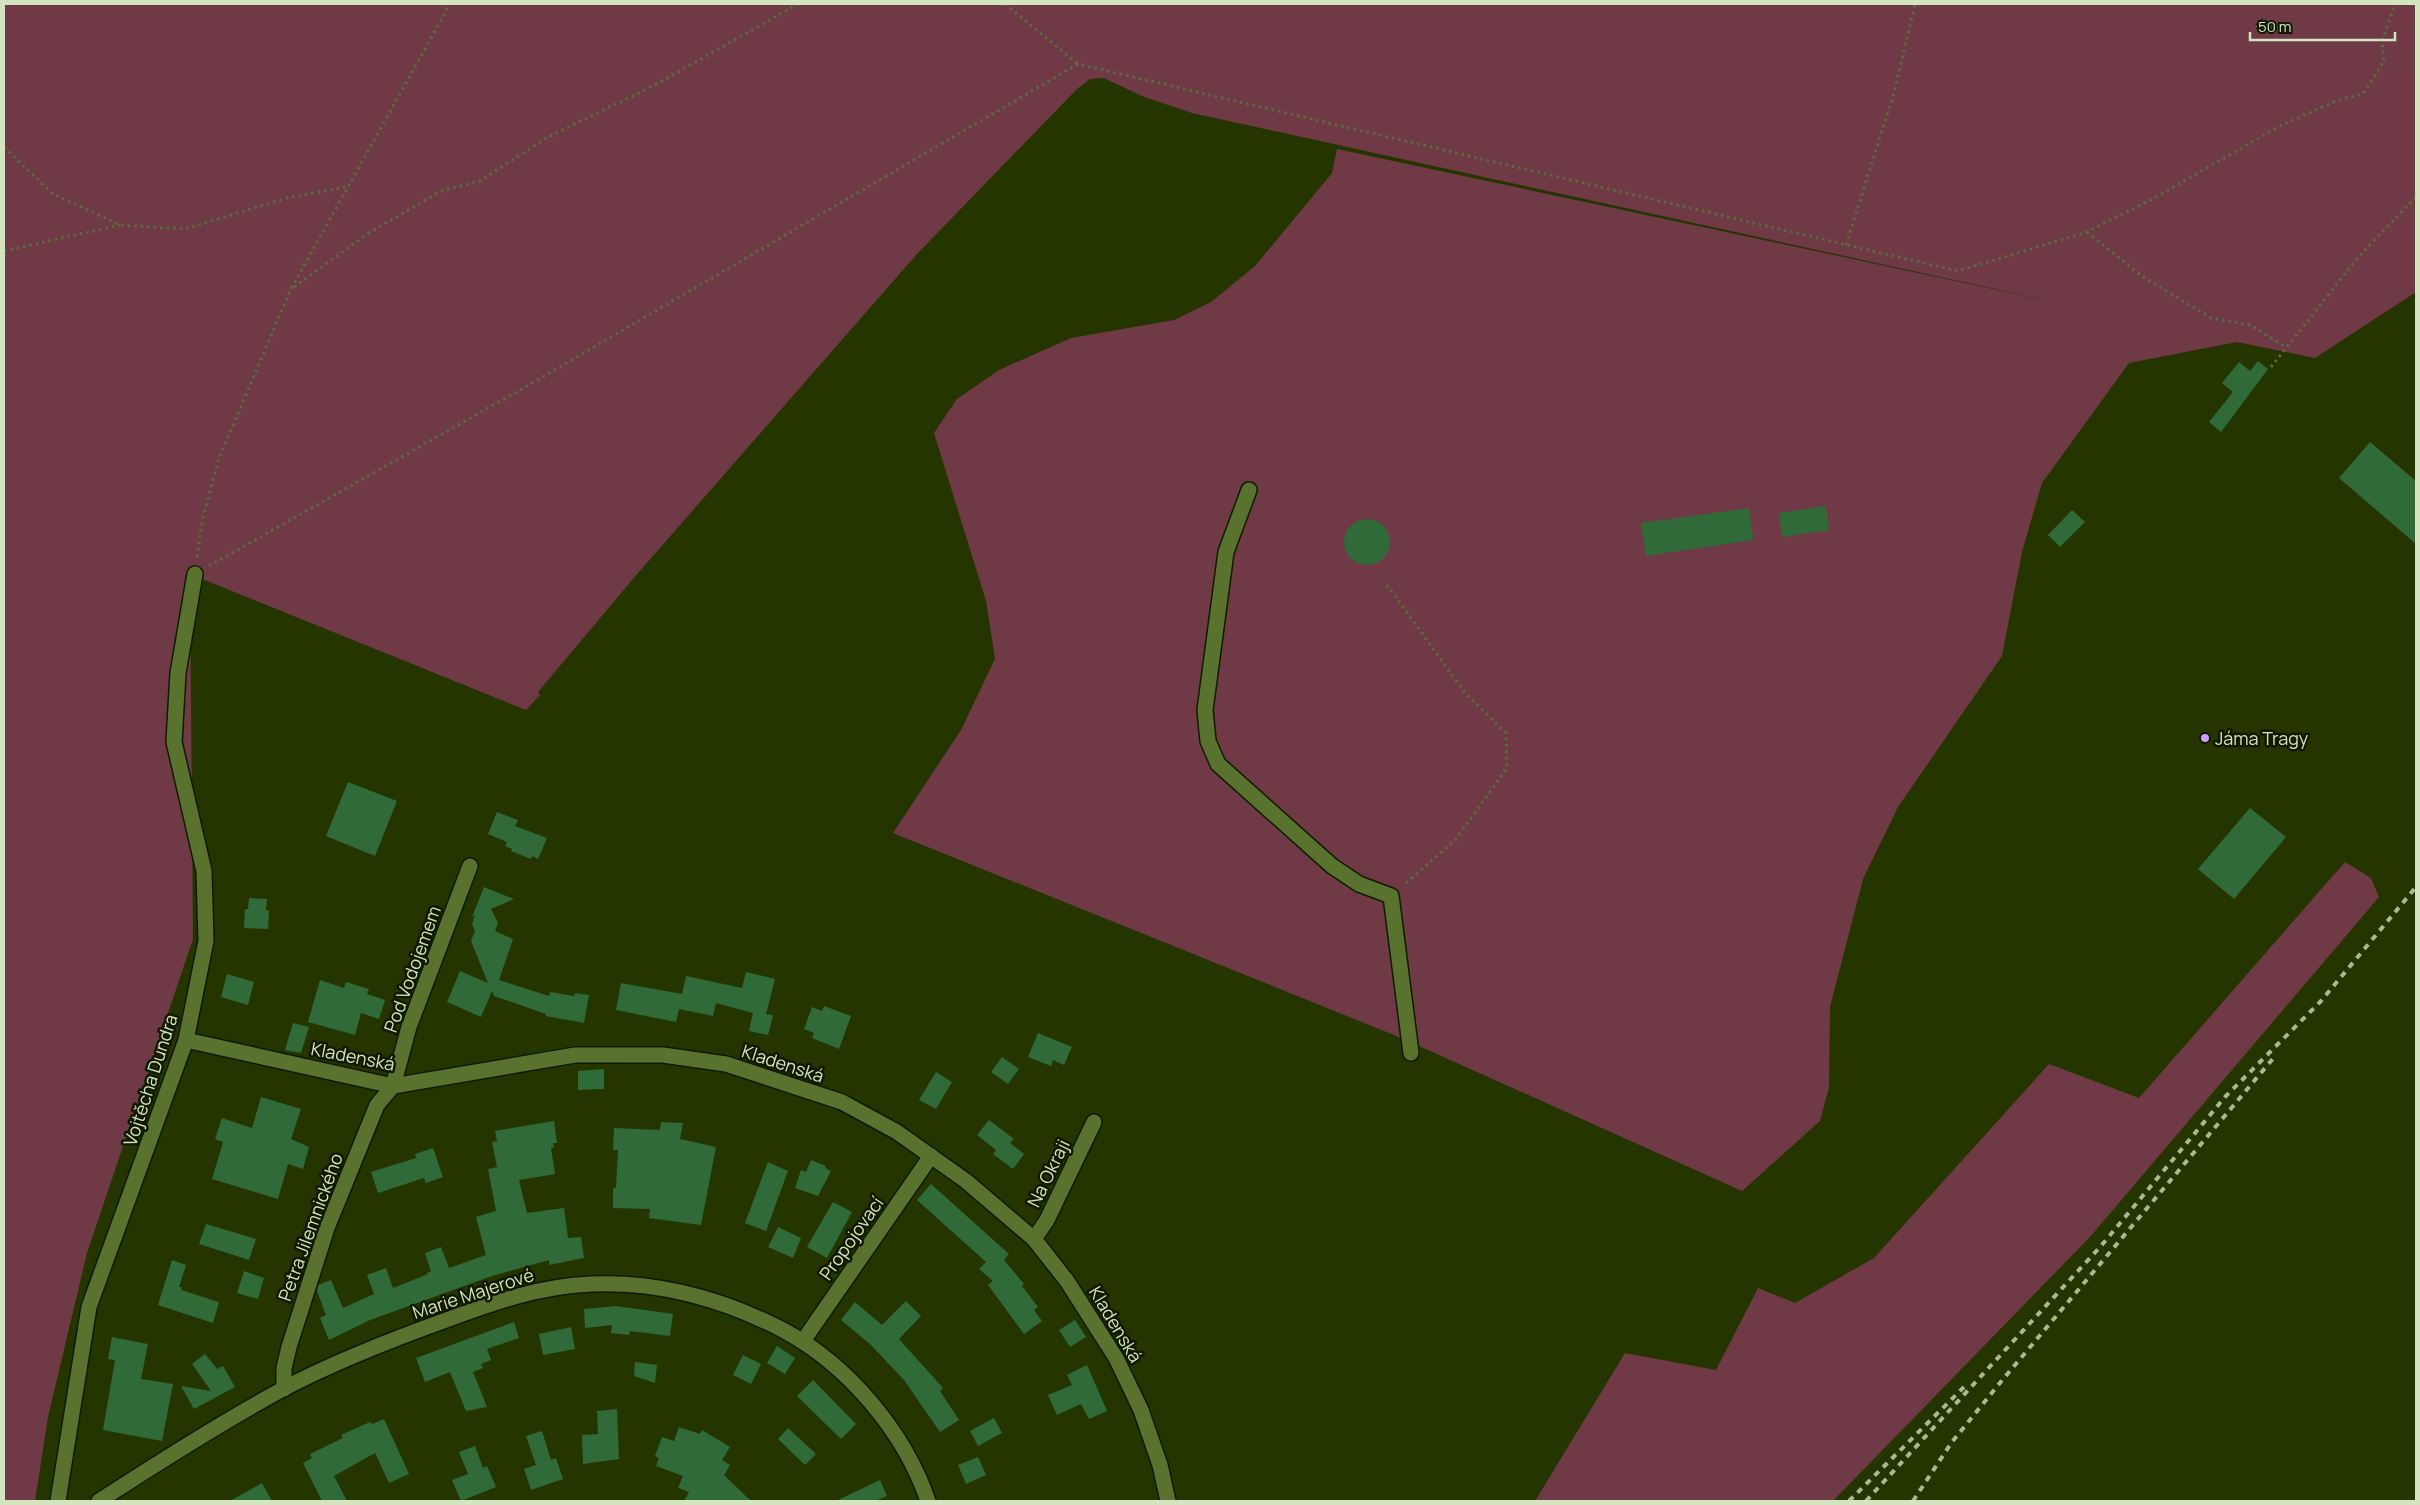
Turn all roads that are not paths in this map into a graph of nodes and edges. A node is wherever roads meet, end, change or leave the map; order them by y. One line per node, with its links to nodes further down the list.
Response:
1 (1250, 490): 5 (street)
2 (195, 574): 4 (street, Vojtěcha Dundra)
3 (470, 866): 6 (street, Pod Vodojemem)
4 (186, 1040): 6 (street, Kladenská); 12 (street, Vojtěcha Dundra)
5 (1411, 1053)
6 (393, 1086): 8 (street, Kladenská); 11 (street, Petra Jilemnického)
7 (1094, 1122): 9 (street, Na Okraji)
8 (931, 1156): 9 (street, Kladenská); 10 (street, Propojovací)
9 (1034, 1239): 15 (street, Kladenská)
10 (803, 1341): 11 (street, Marie Majerové); 14 (street, Marie Majerové)
11 (284, 1389): 13 (street, Marie Majerové)
12 (58, 1501)
13 (100, 1501)
14 (928, 1501)
15 (1168, 1501)

